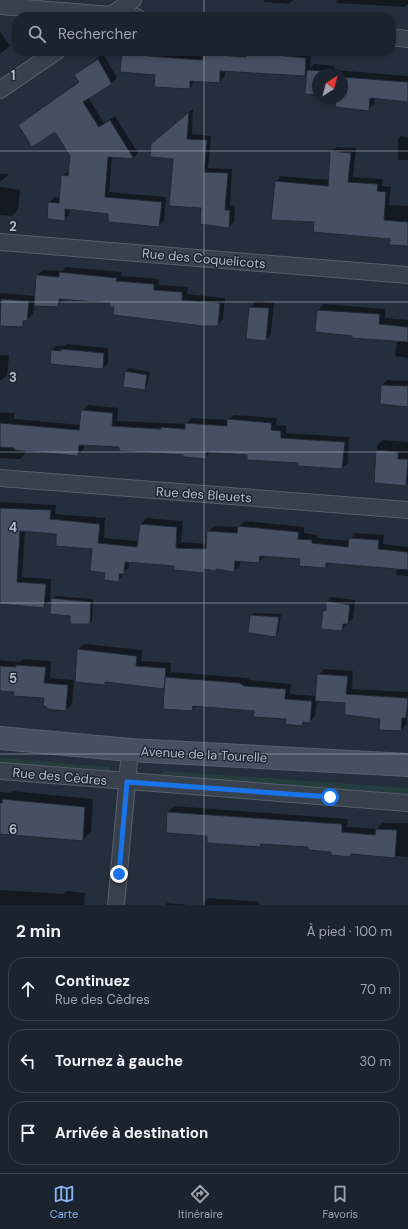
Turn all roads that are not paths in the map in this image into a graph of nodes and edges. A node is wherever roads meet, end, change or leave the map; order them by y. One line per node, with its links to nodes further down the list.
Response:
1 (133, 0): 4 (street)
2 (0, 6): 3 (street)
3 (65, 12)
4 (115, 12)
5 (396, 38): 6 (street)
6 (408, 39)
7 (50, 56): 8 (street)
8 (0, 90)
9 (0, 242): 10 (street, Rue des Coquelicots)
10 (408, 274)
11 (0, 478): 12 (street, Rue des Bleuets)
12 (408, 510)
13 (0, 738): 14 (main road, Avenue de la Tourelle)
14 (130, 750): 15 (main road, Avenue de la Tourelle); 17 (street)
15 (408, 765)
16 (0, 771): 17 (street, Rue des Cèdres)
17 (127, 782): 18 (street, Rue des Cèdres); 19 (street)
18 (408, 803)
19 (116, 905)

